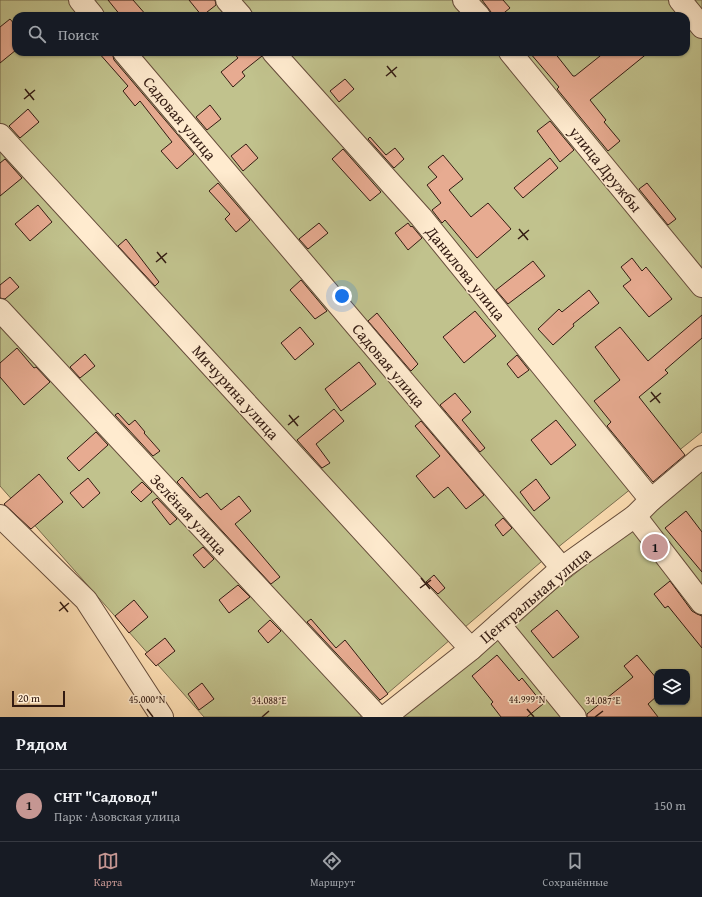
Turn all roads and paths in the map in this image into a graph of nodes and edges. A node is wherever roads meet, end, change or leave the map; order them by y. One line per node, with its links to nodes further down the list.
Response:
1 (80, 0): 5 (street)
2 (227, 0): 6 (street)
3 (464, 0): 7 (street)
4 (680, 0): 8 (street)
5 (90, 12)
6 (238, 12)
7 (474, 12)
8 (702, 26)
9 (127, 56): 19 (street, Садовая улица)
10 (278, 56): 16 (street, Данилова улица)
11 (513, 56): 13 (street, улица Дружбы)
12 (0, 135): 22 (street, Мичурина улица)
13 (702, 286)
14 (0, 310): 24 (street, Зелёная улица)
15 (702, 457): 16 (street, Центральная улица)
16 (651, 500): 18 (street, Центральная улица)
17 (0, 516): 23 (street)
18 (635, 516): 19 (street, Центральная улица); 20 (street)
19 (562, 568): 21 (street, Центральная улица)
20 (702, 602)
21 (499, 624): 22 (street, Центральная улица); 26 (street)
22 (471, 649): 25 (street, Центральная улица)
23 (162, 717)
24 (378, 717)
25 (385, 717)
26 (575, 717)

